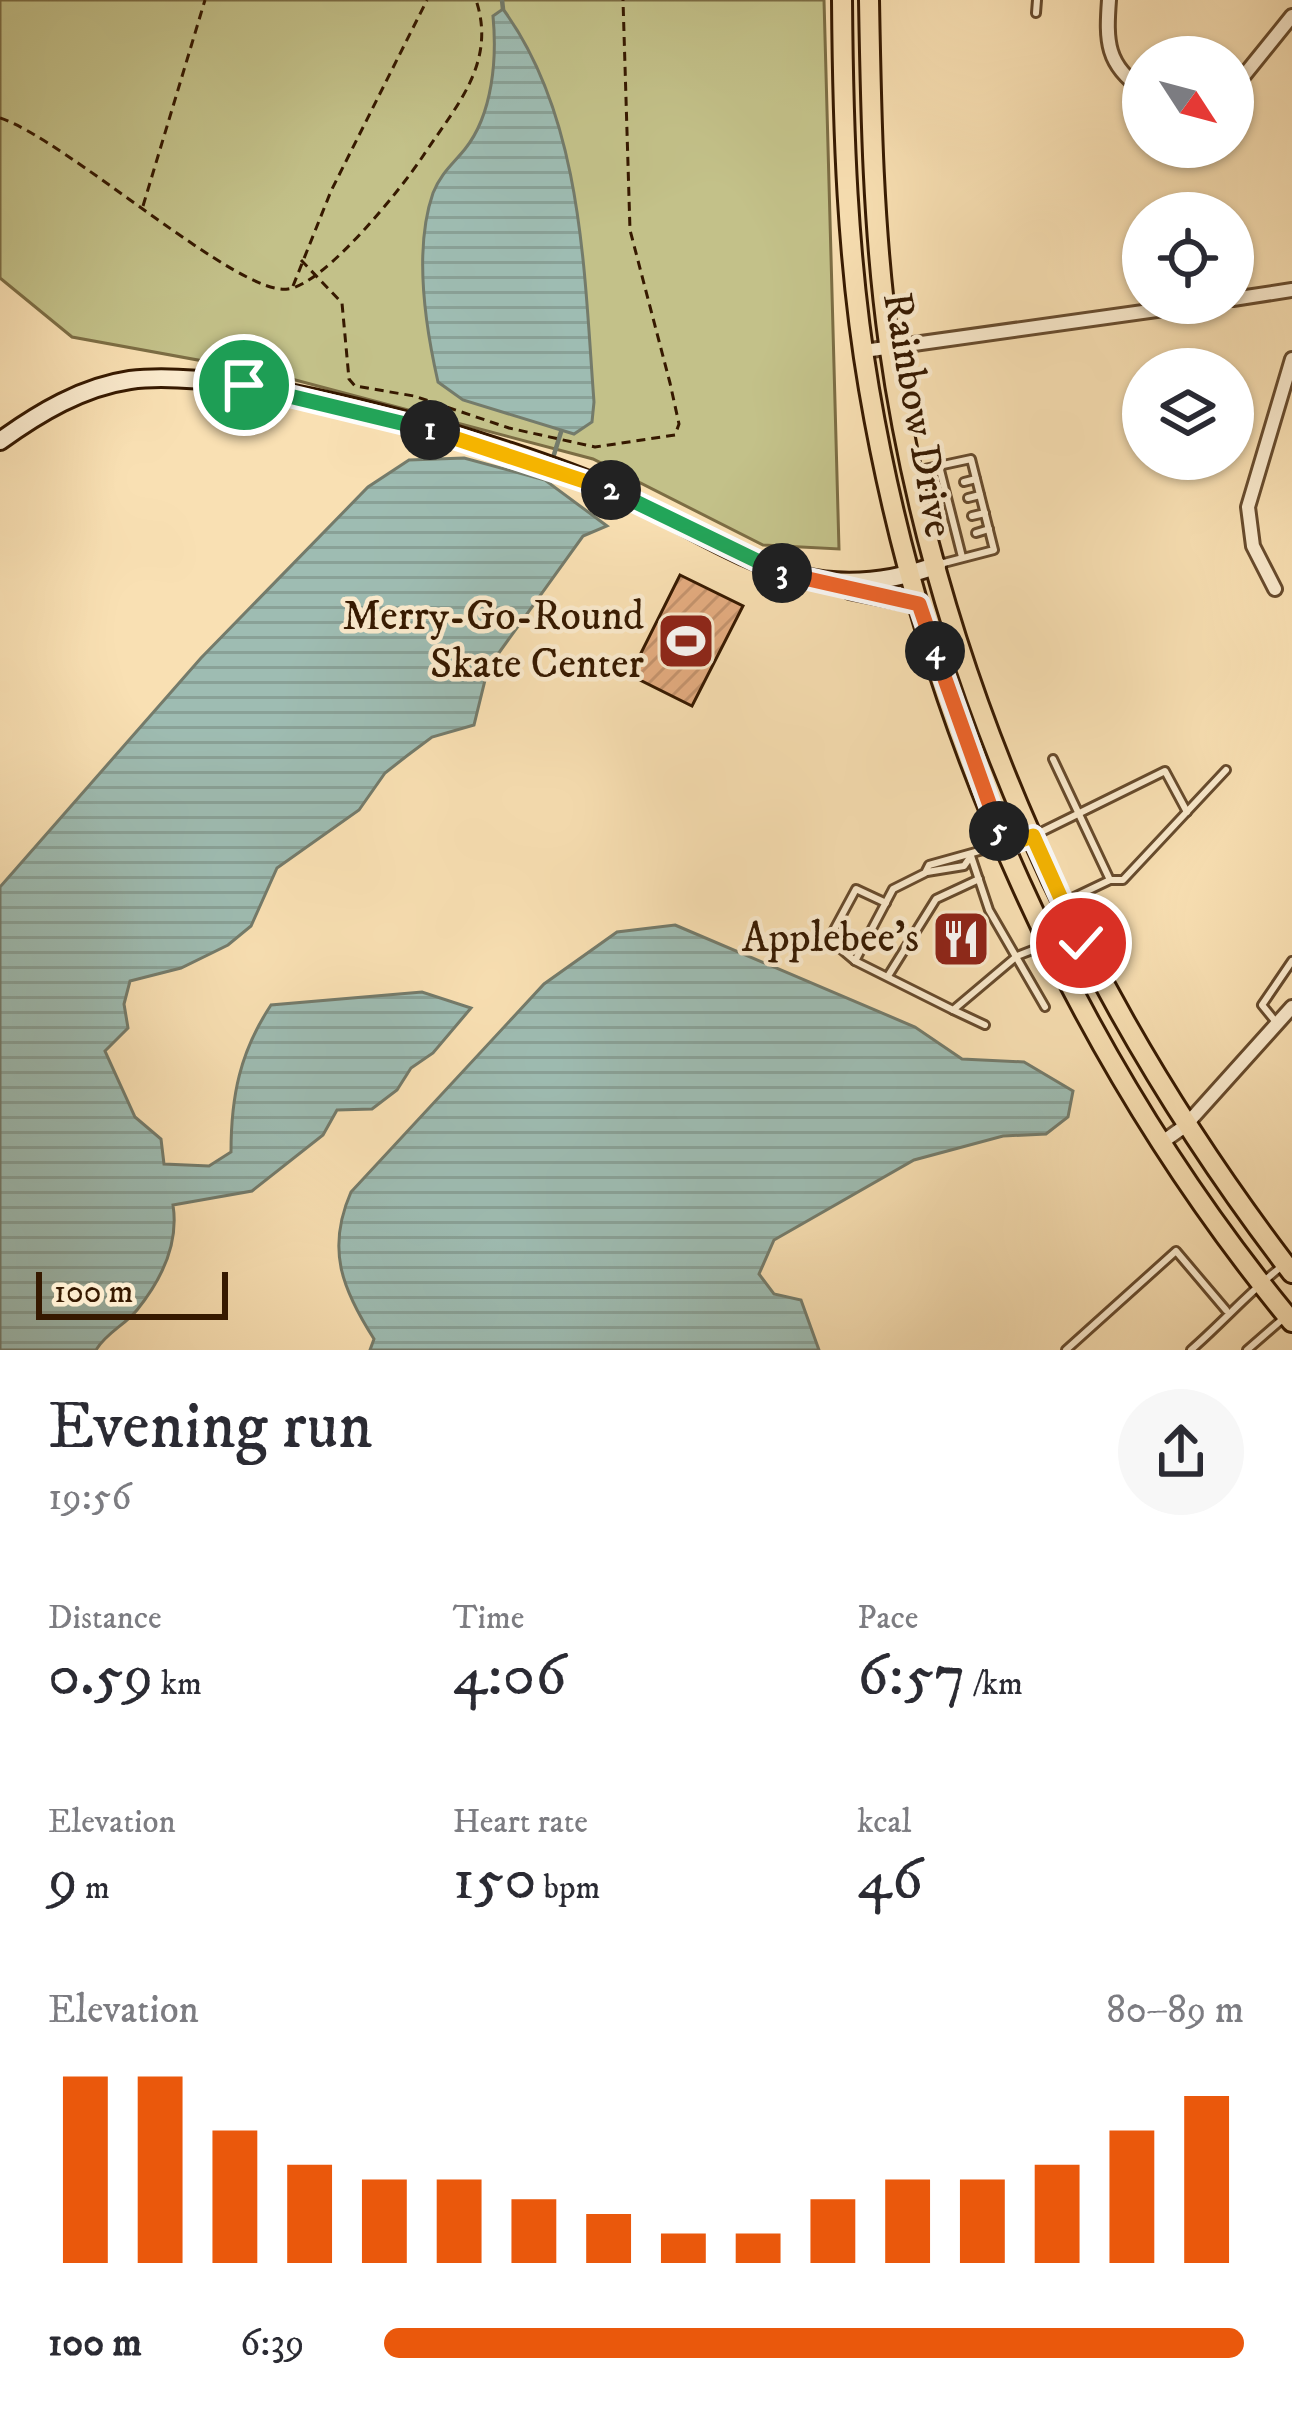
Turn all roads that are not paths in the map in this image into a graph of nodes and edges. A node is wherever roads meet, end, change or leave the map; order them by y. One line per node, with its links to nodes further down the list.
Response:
1 (842, 0): 13 (main road, Rainbow Drive)
2 (869, 0): 12 (main road, Rainbow Drive)
3 (1036, 0): 5 (lane)
4 (1109, 0): 8 (street)
5 (1036, 13)
6 (1292, 16): 7 (street)
7 (1254, 63)
8 (1122, 70)
9 (1292, 290): 10 (street)
10 (1254, 296)
11 (1122, 314): 12 (street)
12 (889, 346): 13 (street); 17 (main road, Rainbow Drive)
13 (864, 351): 28 (main road, Rainbow Drive)
14 (1292, 358): 30 (street)
15 (0, 441): 29 (main road)
16 (939, 466): 17 (lane); 18 (lane); 26 (lane)
17 (915, 471): 27 (main road, Rainbow Drive)
18 (976, 478): 19 (lane); 20 (lane)
19 (964, 482)
20 (980, 495): 21 (lane); 22 (lane)
21 (968, 499)
22 (985, 512): 23 (lane); 24 (lane)
23 (972, 516)
24 (989, 529): 25 (lane); 26 (lane)
25 (976, 533)
26 (962, 557): 27 (lane)
27 (937, 565): 28 (main road); 36 (main road, Rainbow Drive)
28 (909, 575): 29 (main road); 31 (main road, Rainbow Drive)
29 (838, 586): 31 (main road)
30 (1275, 589)
31 (919, 604): 37 (main road, Rainbow Drive)
32 (1052, 759): 35 (lane)
33 (1226, 770): 34 (lane)
34 (1187, 812): 35 (lane); 40 (lane)
35 (1076, 814): 36 (lane); 40 (lane)
36 (1033, 836): 37 (lane); 41 (main road, Rainbow Drive)
37 (1004, 846): 38 (lane); 43 (main road, Rainbow Drive)
38 (971, 856): 39 (lane); 42 (lane)
39 (979, 879): 44 (lane); 47 (lane)
40 (1110, 880): 41 (lane)
41 (1063, 902): 53 (main road, Rainbow Drive)
42 (886, 903): 45 (lane); 45 (lane)
43 (1052, 942): 44 (lane); 54 (main road, Rainbow Drive)
44 (1017, 956): 48 (lane); 50 (lane)
45 (855, 961): 47 (lane)
46 (1292, 961): 51 (lane)
47 (889, 976): 50 (lane)
48 (1045, 1007)
49 (1292, 1007): 51 (street)
50 (953, 1010): 52 (lane)
51 (1277, 1024): 53 (street)
52 (986, 1025)
53 (1186, 1126): 54 (street); 55 (main road, Rainbow Drive)
54 (1160, 1144): 56 (main road, Rainbow Drive)
55 (1288, 1269): 56 (lane)
56 (1260, 1283): 57 (lane); 58 (main road, Rainbow Drive)
57 (1226, 1310): 59 (lane); 60 (lane)
58 (1290, 1319): 61 (lane)
59 (1066, 1350)
60 (1191, 1350)
61 (1247, 1350)

